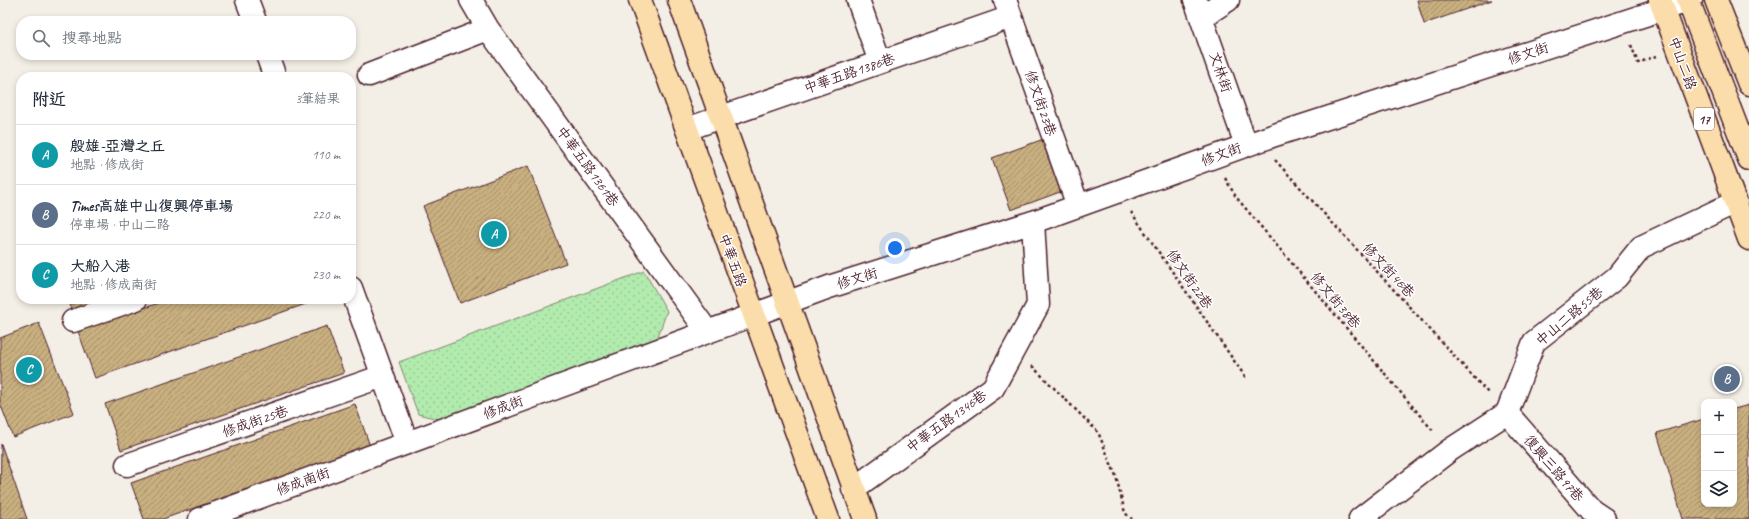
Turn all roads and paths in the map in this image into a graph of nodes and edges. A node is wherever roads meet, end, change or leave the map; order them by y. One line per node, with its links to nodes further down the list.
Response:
1 (247, 0): 12 (street)
2 (471, 0): 13 (street, 中華五路1361巷)
3 (640, 0): 20 (main road, 中華五路)
4 (679, 0): 19 (main road)
5 (858, 0): 15 (street)
6 (1228, 0): 11 (street)
7 (1689, 0): 9 (street, 修文街); 23 (main road, 中山二路 / 17)
8 (1716, 0): 18 (main road)
9 (1662, 4): 21 (street, 修文街); 25 (main road, 中山二路 / 17)
10 (1008, 8): 15 (street, 中華五路1386巷); 26 (street, 修文街23巷)
11 (1199, 8): 21 (street, 文林街)
12 (253, 16)
13 (488, 29): 17 (street); 34 (street, 中華五路1361巷)
14 (269, 60): 16 (street)
15 (880, 62): 19 (street, 中華五路1386巷)
16 (273, 72)
17 (369, 75)
18 (1749, 84)
19 (721, 118): 20 (street, 中華五路1386巷); 30 (main road)
20 (686, 130): 32 (main road, 中華五路)
21 (1252, 143): 22 (street, 修文街); 38 (path, 修文街46巷)
22 (1212, 158): 24 (street, 修文街); 40 (path, 修文街38巷)
23 (1749, 159)
24 (1117, 192): 26 (street, 修文街); 37 (path, 修文街22巷)
25 (1736, 202): 28 (main road, 中山二路 / 17); 38 (street, 中山二路55巷)
26 (1078, 206): 27 (street, 修文街)
27 (1033, 222): 30 (street, 修文街); 35 (street, 中華五路1346巷)
28 (1749, 239)
29 (356, 302): 36 (street)
30 (786, 302): 32 (street, 修文街); 42 (main road)
31 (121, 304): 33 (street)
32 (754, 315): 34 (street, 修成街); 44 (main road, 中華五路)
33 (72, 321)
34 (707, 331): 39 (street, 修成街)
35 (1014, 349): 42 (street, 中華五路1346巷); 46 (path)
36 (383, 376): 39 (street); 41 (street, 修成街25巷)
37 (1246, 378)
38 (1507, 413): 40 (street); 48 (street, 復興三路97巷)
39 (407, 443): 43 (street, 修成南街)
40 (1450, 450): 47 (street)
41 (127, 465)
42 (854, 489): 45 (main road)
43 (200, 519)
44 (828, 519)
45 (865, 519)
46 (1132, 519)
47 (1360, 519)
48 (1604, 519)

